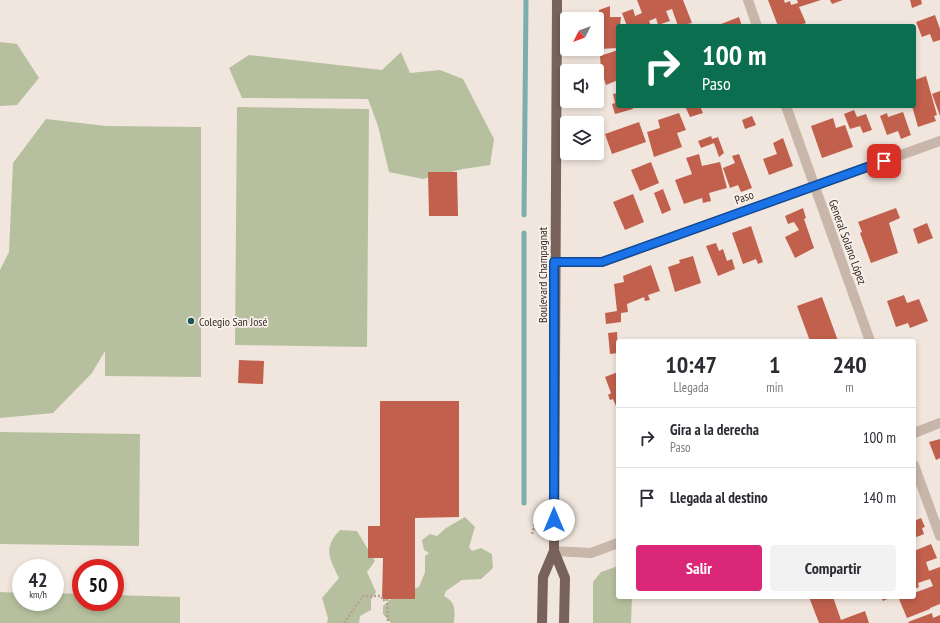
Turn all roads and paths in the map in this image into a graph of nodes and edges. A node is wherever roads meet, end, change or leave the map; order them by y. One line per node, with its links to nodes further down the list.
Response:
1 (557, 0): 7 (main road, Boulevard Champagnat)
2 (748, 0): 3 (street)
3 (756, 24)
4 (787, 108): 6 (street, General Solano López)
5 (940, 141): 6 (street, Paso)
6 (814, 185): 7 (street, Paso); 8 (street, General Solano López)
7 (554, 262): 14 (main road, Boulevard Champagnat)
8 (869, 339)
9 (940, 423): 10 (street)
10 (916, 432)
11 (916, 470): 12 (street)
12 (940, 536)
13 (616, 544): 14 (street)
14 (554, 551): 17 (main road, Boulevard Champagnat); 18 (main road, Boulevard Champagnat)
15 (344, 623): 16 (path)
16 (388, 623)
17 (542, 623)
18 (564, 623)

